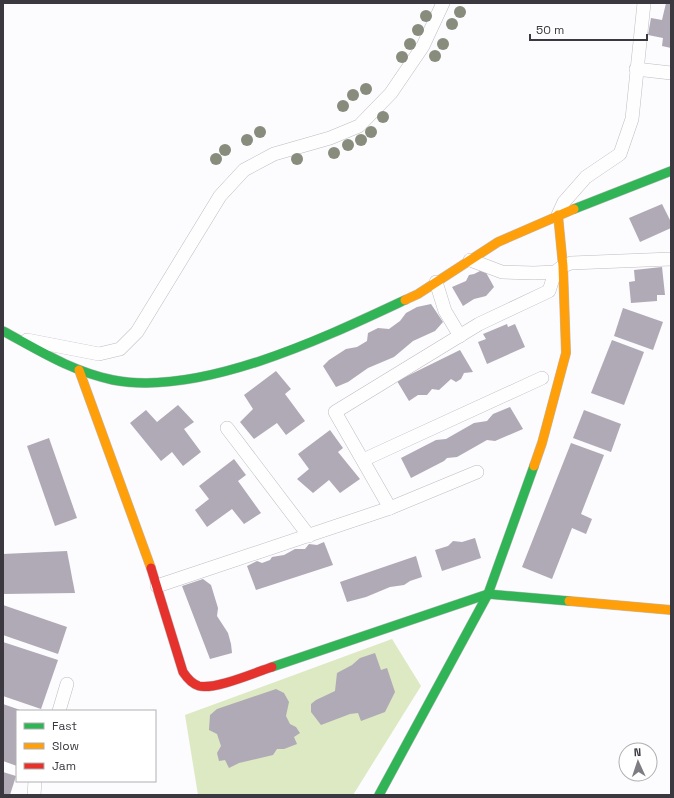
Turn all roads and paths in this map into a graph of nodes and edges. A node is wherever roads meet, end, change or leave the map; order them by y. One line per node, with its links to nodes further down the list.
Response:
1 (443, 3): 11 (street)
2 (644, 3): 3 (street)
3 (636, 69): 4 (street); 6 (street)
4 (671, 73)
5 (671, 171): 6 (main road)
6 (558, 215): 8 (main road); 9 (main road)
7 (671, 259): 9 (street)
8 (470, 260): 9 (street); 10 (main road)
9 (559, 269): 12 (street); 21 (main road)
10 (436, 282): 12 (street); 13 (main road)
11 (8, 334): 13 (main road)
12 (460, 336): 16 (street)
13 (79, 370): 20 (main road)
14 (542, 378): 16 (street)
15 (227, 428): 19 (street)
16 (363, 460): 18 (street)
17 (477, 472): 18 (street)
18 (390, 508): 19 (street)
19 (309, 536): 20 (street)
20 (157, 586): 21 (main road)
21 (488, 594): 22 (main road); 27 (main road)
22 (671, 610)
23 (67, 684): 24 (street)
24 (59, 710)
25 (35, 782): 26 (street)
26 (34, 795)
27 (379, 795)

